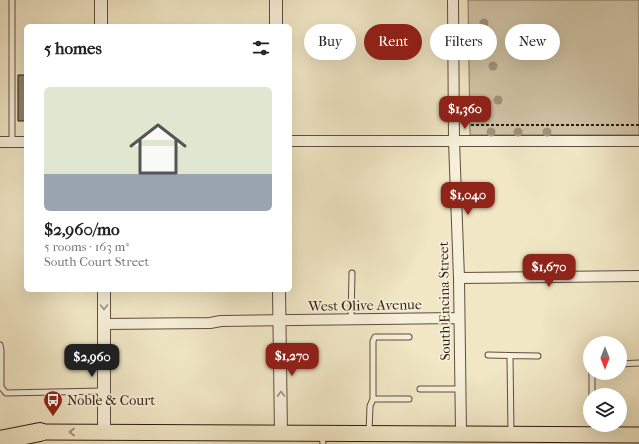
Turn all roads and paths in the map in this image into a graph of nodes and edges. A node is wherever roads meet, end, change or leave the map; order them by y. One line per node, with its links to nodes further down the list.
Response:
1 (12, 0): 13 (lane)
2 (101, 0): 5 (street)
3 (276, 0): 6 (street)
4 (453, 0): 10 (street, South Encina Street)
5 (101, 24)
6 (276, 24)
7 (471, 125): 8 (path)
8 (639, 125)
9 (292, 141): 10 (street)
10 (454, 141): 11 (street); 17 (street, South Encina Street)
11 (639, 141)
12 (0, 142): 13 (street)
13 (12, 142): 14 (street)
14 (24, 142)
15 (352, 273): 21 (lane)
16 (639, 276): 17 (street)
17 (459, 278): 20 (street, South Encina Street)
18 (104, 292): 23 (street, one-way to 23)
19 (279, 292): 22 (street)
20 (458, 318): 21 (street, West Olive Avenue); 32 (street, South Encina Street)
21 (351, 319): 22 (street, West Olive Avenue)
22 (279, 320): 23 (street, West Olive Avenue); 42 (street, one-way to 22)
23 (104, 324): 33 (street)
24 (409, 337): 35 (lane)
25 (0, 345): 33 (lane)
26 (488, 355): 27 (lane)
27 (510, 356): 28 (lane); 39 (lane)
28 (538, 356)
29 (627, 364): 30 (lane)
30 (639, 364)
31 (420, 389): 32 (lane)
32 (460, 389): 38 (street, South Encina Street)
33 (104, 391): 41 (street)
34 (409, 398): 35 (lane)
35 (373, 399): 37 (lane)
36 (40, 432): 41 (main road, one-way to 36); 44 (highway)
37 (369, 433): 38 (main road); 43 (main road)
38 (461, 433): 39 (main road)
39 (511, 434): 40 (main road)
40 (639, 435)
41 (104, 438): 42 (main road)
42 (281, 439): 43 (main road)
43 (323, 439)
44 (0, 440)

